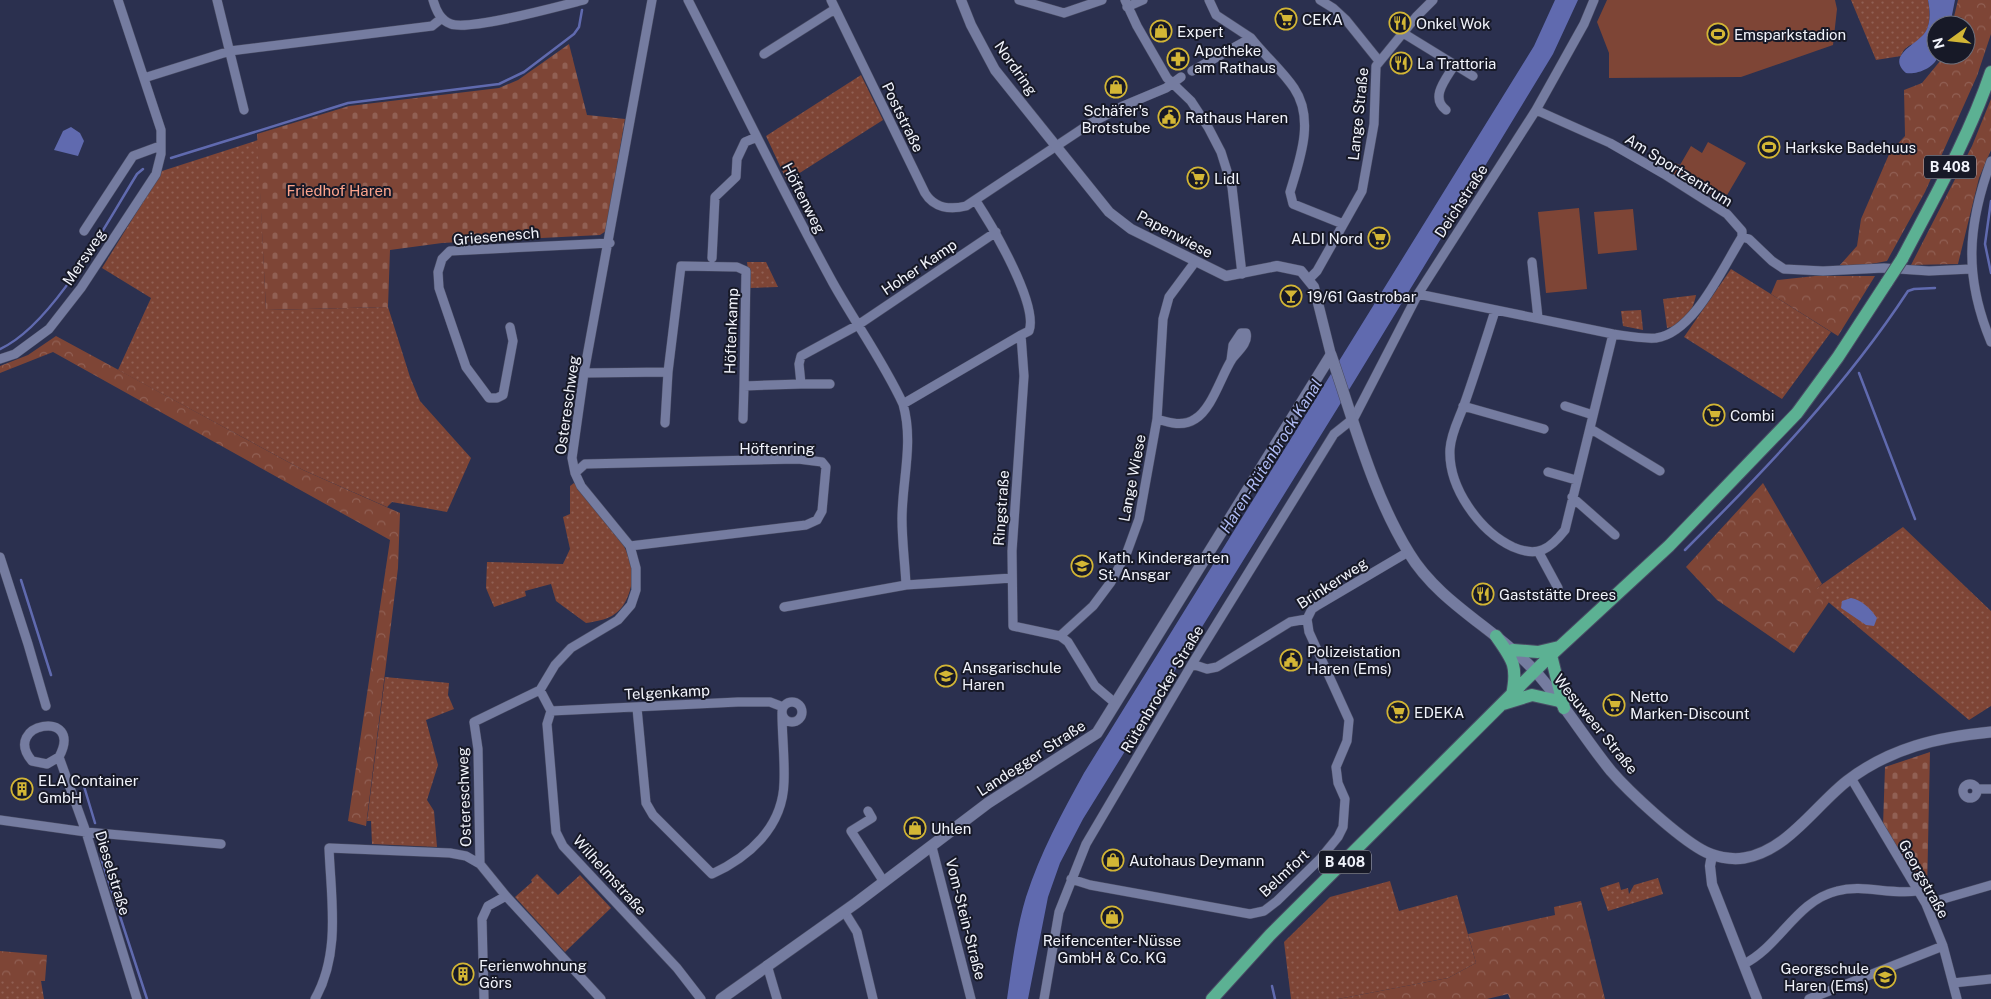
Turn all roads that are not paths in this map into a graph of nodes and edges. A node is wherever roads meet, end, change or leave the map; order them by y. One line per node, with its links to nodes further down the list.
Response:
1 (118, 0): 30 (street, Mersweg)
2 (217, 0): 22 (street)
3 (433, 0): 19 (street)
4 (584, 0): 17 (street)
5 (652, 0): 44 (street, Ostereschweg)
6 (688, 0): 35 (street, Höftenweg)
7 (831, 0): 18 (street, Poststraße)
8 (961, 0): 37 (street, Nordring)
9 (1018, 0): 10 (street)
10 (1102, 0)
11 (1144, 0): 16 (street)
12 (1210, 0): 21 (street)
13 (1320, 0): 24 (street, Lange Straße)
14 (1433, 0): 20 (street)
15 (1594, 0): 34 (street, Deichstraße)
16 (1126, 3): 31 (street)
17 (548, 4): 19 (street)
18 (835, 9): 23 (street); 39 (street, Poststraße)
19 (442, 18): 22 (street)
20 (1403, 33): 24 (street); 25 (street)
21 (1250, 38): 26 (street); 40 (street)
22 (230, 51): 30 (street); 32 (street)
23 (764, 54)
24 (1379, 61): 40 (street, Lange Straße)
25 (1455, 64): 28 (street); 33 (street)
26 (1192, 72)
27 (1991, 72): 95 (main road, B 408, bridge)
28 (1473, 76)
29 (1181, 77): 31 (street)
30 (144, 78): 36 (street, Mersweg)
31 (1173, 84): 37 (street); 49 (street)
32 (244, 110)
33 (1446, 110)
34 (1536, 110): 43 (street, Am Sportzentrum); 51 (street, Deichstraße)
35 (758, 137): 45 (street); 54 (street, Höftenweg)
36 (160, 146): 41 (street, Mersweg); 59 (street, Mersweg)
37 (1057, 148): 39 (street); 46 (street, Papenwiese)
38 (1991, 161): 48 (street)
39 (976, 200): 42 (street, Ringstraße)
40 (1343, 224): 50 (street, Lange Straße)
41 (84, 231)
42 (996, 232): 54 (street, Hoher Kamp); 57 (street, Ringstraße)
43 (1742, 237): 48 (street, Am Sportzentrum); 56 (street)
44 (610, 243): 55 (street, Griesenesch); 63 (street, Ostereschweg)
45 (712, 258)
46 (1195, 262): 49 (street, Papenwiese); 73 (street, Lange Wiese)
47 (1532, 262): 53 (street)
48 (1971, 269): 58 (street)
49 (1242, 274): 50 (street, Papenwiese)
50 (1309, 279): 61 (street)
51 (1418, 294): 52 (street); 72 (street, Deichstraße)
52 (1495, 310): 53 (street); 68 (street)
53 (1538, 318): 56 (street)
54 (858, 325): 64 (street); 67 (street, Höftenweg)
55 (510, 327)
56 (1613, 334): 70 (street)
57 (1021, 335): 67 (street); 87 (street, Ringstraße)
58 (1991, 342)
59 (0, 359)
60 (1232, 360): 73 (street, Lange Wiese)
61 (1333, 360): 72 (main road, Wesuweer Straße); 100 (main road, Landegger Straße)
62 (668, 372): 63 (street); 66 (street, Höftenkamp); 74 (street, Höftenkamp)
63 (584, 373): 79 (street, Ostereschweg)
64 (801, 384): 65 (street, Höftenkamp); 66 (street, Höftenkamp)
65 (830, 384)
66 (744, 386): 71 (street, Höftenkamp)
67 (902, 404): 88 (street)
68 (1463, 406): 75 (street); 84 (street)
69 (1565, 406): 70 (street)
70 (1593, 414): 76 (street)
71 (743, 418)
72 (1354, 418): 85 (main road, Wesuweer Straße); 96 (street, Rütenbrocker Straße)
73 (1157, 419): 92 (street, Lange Wiese)
74 (665, 424)
75 (1544, 429)
76 (1591, 429): 77 (street); 80 (street)
77 (1660, 471)
78 (1548, 472): 80 (street)
79 (575, 473): 83 (street, Ostereschweg); 83 (street, Höftenring)
80 (1576, 480): 81 (street)
81 (1572, 498): 82 (street); 84 (street)
82 (1615, 535)
83 (630, 546): 98 (street, Ostereschweg)
84 (1538, 551): 89 (street)
85 (1408, 552): 91 (street, Brinkerweg); 93 (main road, Wesuweer Straße)
86 (0, 557): 102 (street)
87 (1012, 578): 88 (street); 92 (street, Ringstraße)
88 (906, 585): 90 (street)
89 (1558, 588)
90 (784, 606)
91 (1307, 619): 96 (street, Brinkerweg); 117 (street, Belmfort)
92 (1060, 636): 100 (street)
93 (1496, 636): 94 (main road, Wesuweer Straße); 99 (main road)
94 (1513, 650): 95 (main road); 97 (main road, Wesuweer Straße)
95 (1555, 651): 97 (main road, B 408); 101 (main road)
96 (1192, 664): 117 (street, Rütenbrocker Straße)
97 (1535, 671): 99 (main road, B 408); 101 (main road, Wesuweer Straße)
98 (540, 690): 104 (street); 116 (street, Ostereschweg)
99 (1507, 700): 101 (main road); 139 (main road, B 408)
100 (1115, 704): 114 (main road, Landegger Straße)
101 (1561, 705): 115 (main road, Wesuweer Straße)
102 (46, 706)
103 (637, 708): 103 (street, Telgenkamp); 104 (street, Telgenkamp)
104 (551, 711): 133 (street, Wilhelmstraße)
105 (1991, 732): 107 (main road, Wesuweer Straße)
106 (58, 757): 106 (street, Dieselstraße); 112 (street, Dieselstraße)
107 (1852, 778): 115 (main road, Wesuweer Straße); 120 (street, Georgstraße)
108 (1991, 789): 109 (street)
109 (1977, 790)
110 (868, 811): 118 (street)
111 (0, 820): 112 (street)
112 (86, 832): 113 (street); 129 (street, Dieselstraße)
113 (220, 844)
114 (932, 847): 118 (main road, Landegger Straße); 137 (street, Vom-Stein-Straße)
115 (1712, 855): 125 (street)
116 (480, 864): 121 (street, Ostereschweg); 130 (street)
117 (1071, 879): 138 (street, Rütenbrocker Straße)
118 (884, 882): 123 (main road, Landegger Straße)
119 (1991, 885): 122 (street)
120 (1917, 890): 122 (street, Georgstraße); 125 (street)
121 (506, 896): 131 (street); 132 (street, Ostereschweg)
122 (1926, 904): 124 (street, Georgstraße)
123 (844, 911): 126 (main road, Landegger Straße); 136 (street)
124 (1943, 946): 128 (street, Georgstraße); 141 (street)
125 (1744, 964): 140 (street)
126 (766, 965): 134 (main road, Landegger Straße); 135 (street)
127 (1991, 979): 128 (street)
128 (1953, 983): 142 (street, Georgstraße)
129 (137, 999)
130 (315, 999)
131 (484, 999)
132 (601, 999)
133 (701, 999)
134 (720, 999)
135 (777, 999)
136 (873, 999)
137 (971, 999)
138 (1044, 999)
139 (1212, 999)
140 (1757, 999)
141 (1809, 999)
142 (1957, 999)

